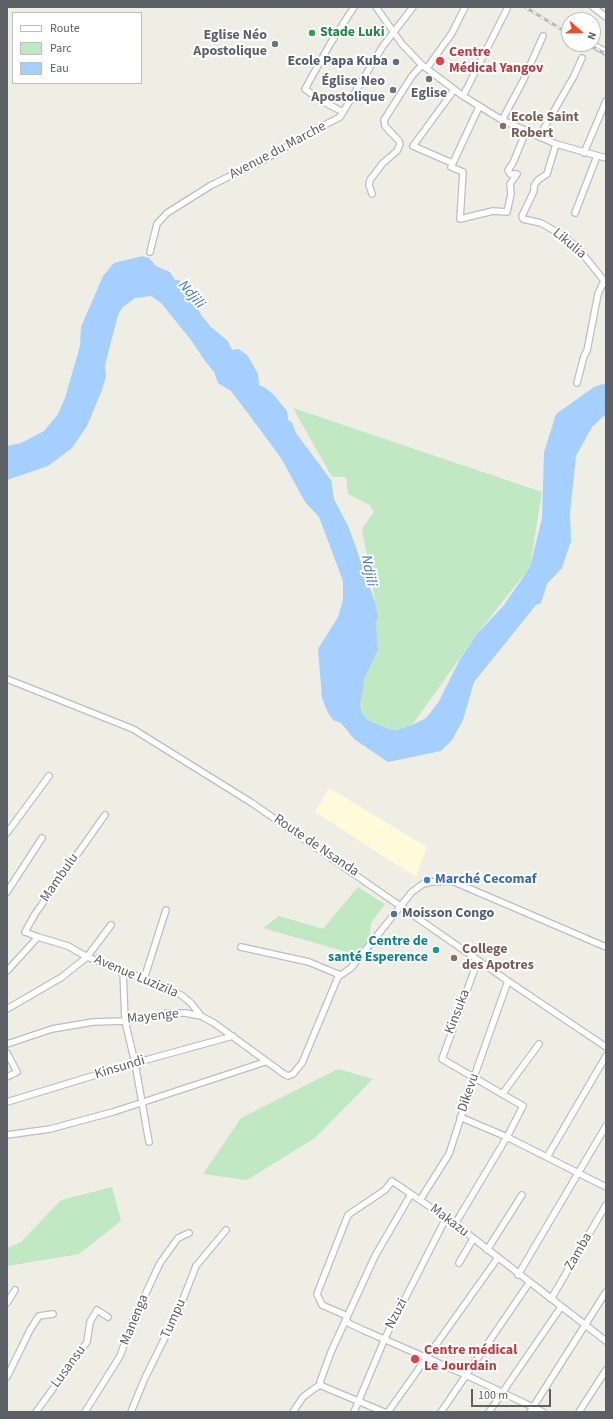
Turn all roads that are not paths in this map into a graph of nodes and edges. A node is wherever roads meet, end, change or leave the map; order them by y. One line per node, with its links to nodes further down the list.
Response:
1 (354, 7): 16 (street)
2 (376, 7): 8 (street)
3 (413, 7): 8 (street, Avenue du Marche)
4 (466, 7): 11 (street)
5 (593, 7): 7 (street)
6 (507, 9): 13 (street)
7 (606, 17)
8 (394, 32): 11 (street); 16 (street, Avenue du Marche)
9 (543, 36): 17 (street)
10 (582, 58): 19 (street)
11 (424, 67): 12 (street); 25 (street)
12 (454, 90): 13 (street); 24 (street)
13 (463, 96): 15 (street)
14 (606, 101): 21 (street)
15 (479, 106): 17 (street); 24 (street)
16 (343, 112): 27 (street, Avenue du Marche)
17 (502, 120): 18 (street)
18 (526, 131): 19 (street); 24 (street)
19 (539, 136): 20 (street)
20 (556, 144): 21 (street); 28 (street, Likulia)
21 (584, 153): 22 (street)
22 (597, 156): 23 (street); 26 (street)
23 (606, 158)
24 (451, 165)
25 (372, 194)
26 (575, 213)
27 (150, 252)
28 (606, 282): 29 (street)
29 (577, 383)
30 (7, 679): 36 (street, Route de Nsanda)
31 (49, 776): 33 (street)
32 (104, 815): 39 (street, Mambulu)
33 (7, 833)
34 (42, 838): 35 (street)
35 (7, 892)
36 (402, 905): 40 (street); 43 (street, Route de Nsanda); 46 (street)
37 (166, 910): 47 (street)
38 (111, 925): 42 (street)
39 (38, 937): 42 (street, Mambulu); 45 (street)
40 (606, 947)
41 (241, 948): 46 (street)
42 (87, 957): 44 (street, Avenue Luzizila); 49 (street, Avenue Luzizila)
43 (478, 960): 48 (street, Route de Nsanda); 61 (street, Kinsuka)
44 (123, 970): 47 (street, Avenue Luzizila); 51 (street)
45 (7, 971)
46 (340, 975): 58 (street, Mayenge)
47 (144, 979): 50 (street, Avenue Luzizila)
48 (508, 981): 55 (street, Route de Nsanda); 61 (street, Dikevu)
49 (7, 1009)
50 (201, 1016): 51 (street, Mayenge); 52 (street, Mayenge)
51 (125, 1020): 53 (street, Mayenge); 59 (street)
52 (233, 1036): 58 (street, Mayenge); 59 (street, Kinsundi)
53 (7, 1044)
54 (538, 1044): 62 (street)
55 (606, 1047)
56 (7, 1053): 60 (street)
57 (606, 1056): 70 (street)
58 (265, 1062): 64 (street)
59 (136, 1063): 63 (street, Kinsundi); 64 (street)
60 (7, 1077)
61 (474, 1077): 62 (street); 65 (street, Dikevu)
62 (503, 1093): 68 (street)
63 (7, 1102)
64 (142, 1104): 67 (street); 69 (street)
65 (460, 1117): 68 (street); 75 (street, Dikevu)
66 (606, 1126): 71 (street)
67 (7, 1135)
68 (507, 1137): 70 (street); 78 (street)
69 (149, 1142)
70 (547, 1157): 71 (street)
71 (578, 1173): 72 (street); 85 (street)
72 (606, 1187)
73 (411, 1194): 75 (street, Makazu); 94 (street); 94 (street, Makazu)
74 (522, 1196): 82 (street)
75 (420, 1200): 77 (street, Makazu)
76 (606, 1205): 89 (street, Zamba)
77 (446, 1218): 78 (street, Makazu); 96 (street, Nzuzi)
78 (454, 1224): 81 (street, Makazu)
79 (226, 1230): 108 (street, Tumpu)
80 (189, 1233): 107 (street, Manenga)
81 (473, 1239): 82 (street, Makazu); 84 (street)
82 (487, 1250): 83 (street, Makazu)
83 (497, 1259): 85 (street, Makazu); 98 (street)
84 (459, 1263)
85 (518, 1275): 86 (street, Makazu)
86 (529, 1283): 89 (street, Makazu); 100 (street)
87 (15, 1290): 90 (street)
88 (606, 1292): 95 (street)
89 (551, 1299): 91 (street, Makazu)
90 (7, 1303)
91 (561, 1306): 95 (street, Makazu); 103 (street)
92 (53, 1314): 101 (street)
93 (108, 1317): 106 (street, Lusansu)
94 (346, 1319): 96 (street); 102 (street)
95 (586, 1326): 97 (street, Makazu); 105 (street)
96 (385, 1338): 98 (street); 104 (street, Nzuzi)
97 (606, 1341)
98 (426, 1357): 100 (street); 112 (street)
99 (606, 1370): 116 (street)
100 (466, 1375): 103 (street); 113 (street)
101 (7, 1377)
102 (321, 1384): 104 (street); 109 (street)
103 (502, 1392): 105 (street); 114 (street)
104 (359, 1400): 110 (street, Nzuzi); 111 (street)
105 (531, 1410): 115 (street)
106 (36, 1412)
107 (85, 1412)
108 (130, 1412)
109 (293, 1412)
110 (354, 1412)
111 (384, 1412)
112 (388, 1412)
113 (441, 1412)
114 (489, 1412)
115 (543, 1412)
116 (579, 1412)

